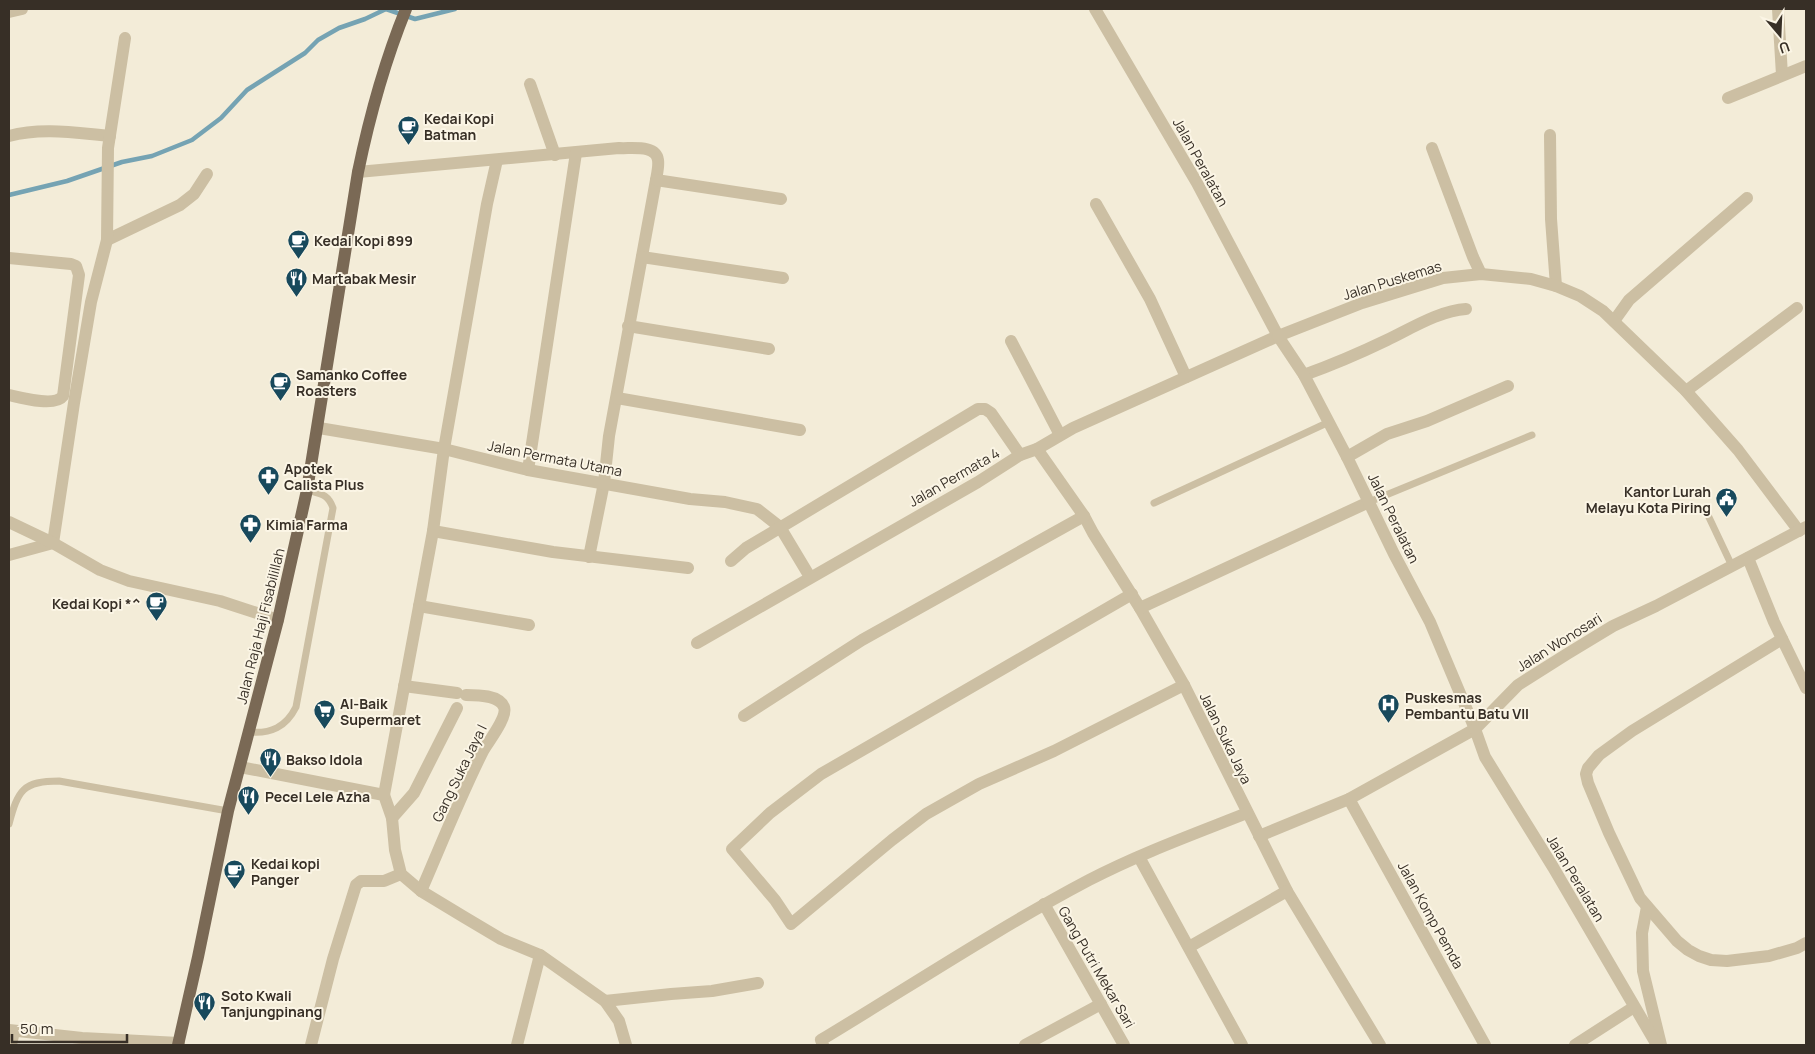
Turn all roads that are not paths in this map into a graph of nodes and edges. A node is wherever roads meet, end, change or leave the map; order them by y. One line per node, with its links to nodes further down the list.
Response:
1 (22, 9): 5 (street)
2 (406, 9): 18 (main road, Jalan Raja Haji Fisabilillah)
3 (1095, 9): 34 (street, Jalan Peralatan)
4 (1778, 9): 8 (street)
5 (9, 12)
6 (125, 38): 13 (street)
7 (1806, 66): 8 (street)
8 (1782, 75): 10 (street)
9 (530, 84): 16 (street)
10 (1728, 98)
11 (1550, 135): 29 (street)
12 (9, 136): 13 (street)
13 (110, 136): 24 (street)
14 (1432, 148): 27 (street)
15 (576, 153): 16 (street); 20 (street); 52 (street)
16 (555, 155): 17 (street)
17 (497, 160): 18 (street); 48 (street)
18 (358, 172): 44 (main road, Jalan Raja Haji Fisabilillah)
19 (207, 174): 24 (street)
20 (656, 180): 22 (street); 25 (street)
21 (1747, 198): 32 (street)
22 (781, 199)
23 (1096, 204): 38 (street)
24 (107, 240): 63 (street)
25 (642, 257): 28 (street); 33 (street)
26 (9, 258): 41 (street)
27 (1481, 274): 29 (street, Jalan Puskemas); 34 (street, Jalan Puskemas)
28 (783, 278)
29 (1556, 286): 32 (street, Jalan Puskemas)
30 (1797, 308): 40 (street)
31 (1466, 309): 37 (street)
32 (1614, 321): 40 (street, Jalan Puskemas)
33 (628, 326): 36 (street); 42 (street)
34 (1278, 336): 37 (street, Jalan Peralatan); 38 (street, Jalan Puskemas)
35 (1011, 341): 46 (street)
36 (769, 349)
37 (1304, 376): 43 (street, Jalan Peralatan)
38 (1186, 377): 46 (street, Jalan Puskemas)
39 (1508, 386): 51 (street)
40 (1686, 391): 61 (street, Jalan Puskemas)
41 (9, 396)
42 (617, 398): 45 (street); 53 (street)
43 (1329, 422): 51 (street, Jalan Peralatan); 56 (lane)
44 (319, 428): 48 (street, Jalan Permata Utama); 54 (main road, Jalan Raja Haji Fisabilillah)
45 (800, 430)
46 (1060, 435): 49 (street, Jalan Puskemas)
47 (1532, 435): 55 (lane)
48 (444, 448): 52 (street, Jalan Permata Utama); 62 (street)
49 (1037, 450): 50 (street, Jalan Puskemas); 58 (street, Jalan Suka Jaya)
50 (1020, 455): 60 (street, Jalan Permata 4); 70 (street, Jalan Permata 4)
51 (1347, 457): 55 (street, Jalan Peralatan)
52 (528, 470): 53 (street, Jalan Permata Utama)
53 (604, 483): 60 (street, Jalan Permata Utama); 65 (street)
54 (307, 490): 74 (main road, Jalan Raja Haji Fisabilillah); 84 (lane)
55 (1369, 502): 73 (street); 83 (street, Jalan Peralatan)
56 (1154, 503)
57 (1706, 511): 68 (lane)
58 (1084, 516): 71 (street, Jalan Suka Jaya); 82 (street)
59 (9, 522): 63 (street)
60 (780, 527): 67 (street, Jalan Permata 4); 70 (street)
61 (1803, 529): 66 (street, Jalan Wonosari)
62 (433, 531): 65 (street); 72 (street)
63 (53, 543): 64 (street); 74 (street)
64 (9, 555)
65 (589, 556): 69 (street)
66 (1748, 558): 68 (street, Jalan Wonosari); 76 (street)
67 (731, 561)
68 (1732, 566): 83 (street, Jalan Wonosari)
69 (688, 568)
70 (810, 577): 77 (street, Jalan Permata 4)
71 (1132, 594): 73 (street, Jalan Suka Jaya); 78 (street)
72 (419, 606): 75 (street); 79 (street)
73 (1140, 608): 78 (street, Jalan Suka Jaya)
74 (278, 620): 84 (main road, Jalan Raja Haji Fisabilillah)
75 (529, 625)
76 (1782, 640): 80 (street); 98 (street)
77 (697, 642)
78 (1184, 685): 89 (street, Jalan Suka Jaya)
79 (404, 686): 86 (street); 95 (street, Gang Suka Jaya I)
80 (1806, 688)
81 (457, 708): 90 (street)
82 (744, 716)
83 (1475, 729): 87 (street, Jalan Wonosari); 105 (street, Jalan Peralatan)
84 (249, 732): 85 (main road, Jalan Raja Haji Fisabilillah)
85 (240, 767): 86 (street); 88 (main road, Jalan Raja Haji Fisabilillah)
86 (384, 795): 90 (street)
87 (1349, 799): 92 (street, Jalan Wonosari); 117 (street, Jalan Komp Pemda)
88 (228, 811): 91 (lane); 107 (main road, Jalan Raja Haji Fisabilillah)
89 (1247, 813): 92 (street, Jalan Suka Jaya); 93 (street)
90 (392, 818): 94 (street)
91 (9, 824)
92 (1259, 836): 96 (street, Jalan Suka Jaya)
93 (1139, 858): 97 (street); 100 (street)
94 (401, 874): 95 (street); 109 (street)
95 (421, 891): 101 (street)
96 (1287, 891): 100 (street); 116 (street, Jalan Suka Jaya)
97 (1044, 904): 104 (street, Gang Putri Mekar Sari); 112 (street)
98 (1647, 908): 99 (street); 120 (street)
99 (1806, 943)
100 (1189, 947): 115 (street)
101 (540, 955): 103 (street); 110 (street)
102 (758, 983): 103 (street)
103 (605, 1001): 111 (street)
104 (1101, 1004): 113 (street); 114 (street, Gang Putri Mekar Sari)
105 (1634, 1007): 118 (street); 119 (street, Jalan Peralatan)
106 (11, 1030): 107 (street); 108 (street)
107 (178, 1044)
108 (12, 1045)
109 (311, 1045)
110 (517, 1045)
111 (626, 1045)
112 (823, 1045)
113 (1025, 1045)
114 (1124, 1045)
115 (1242, 1045)
116 (1380, 1045)
117 (1485, 1045)
118 (1575, 1045)
119 (1656, 1045)
120 (1661, 1045)

